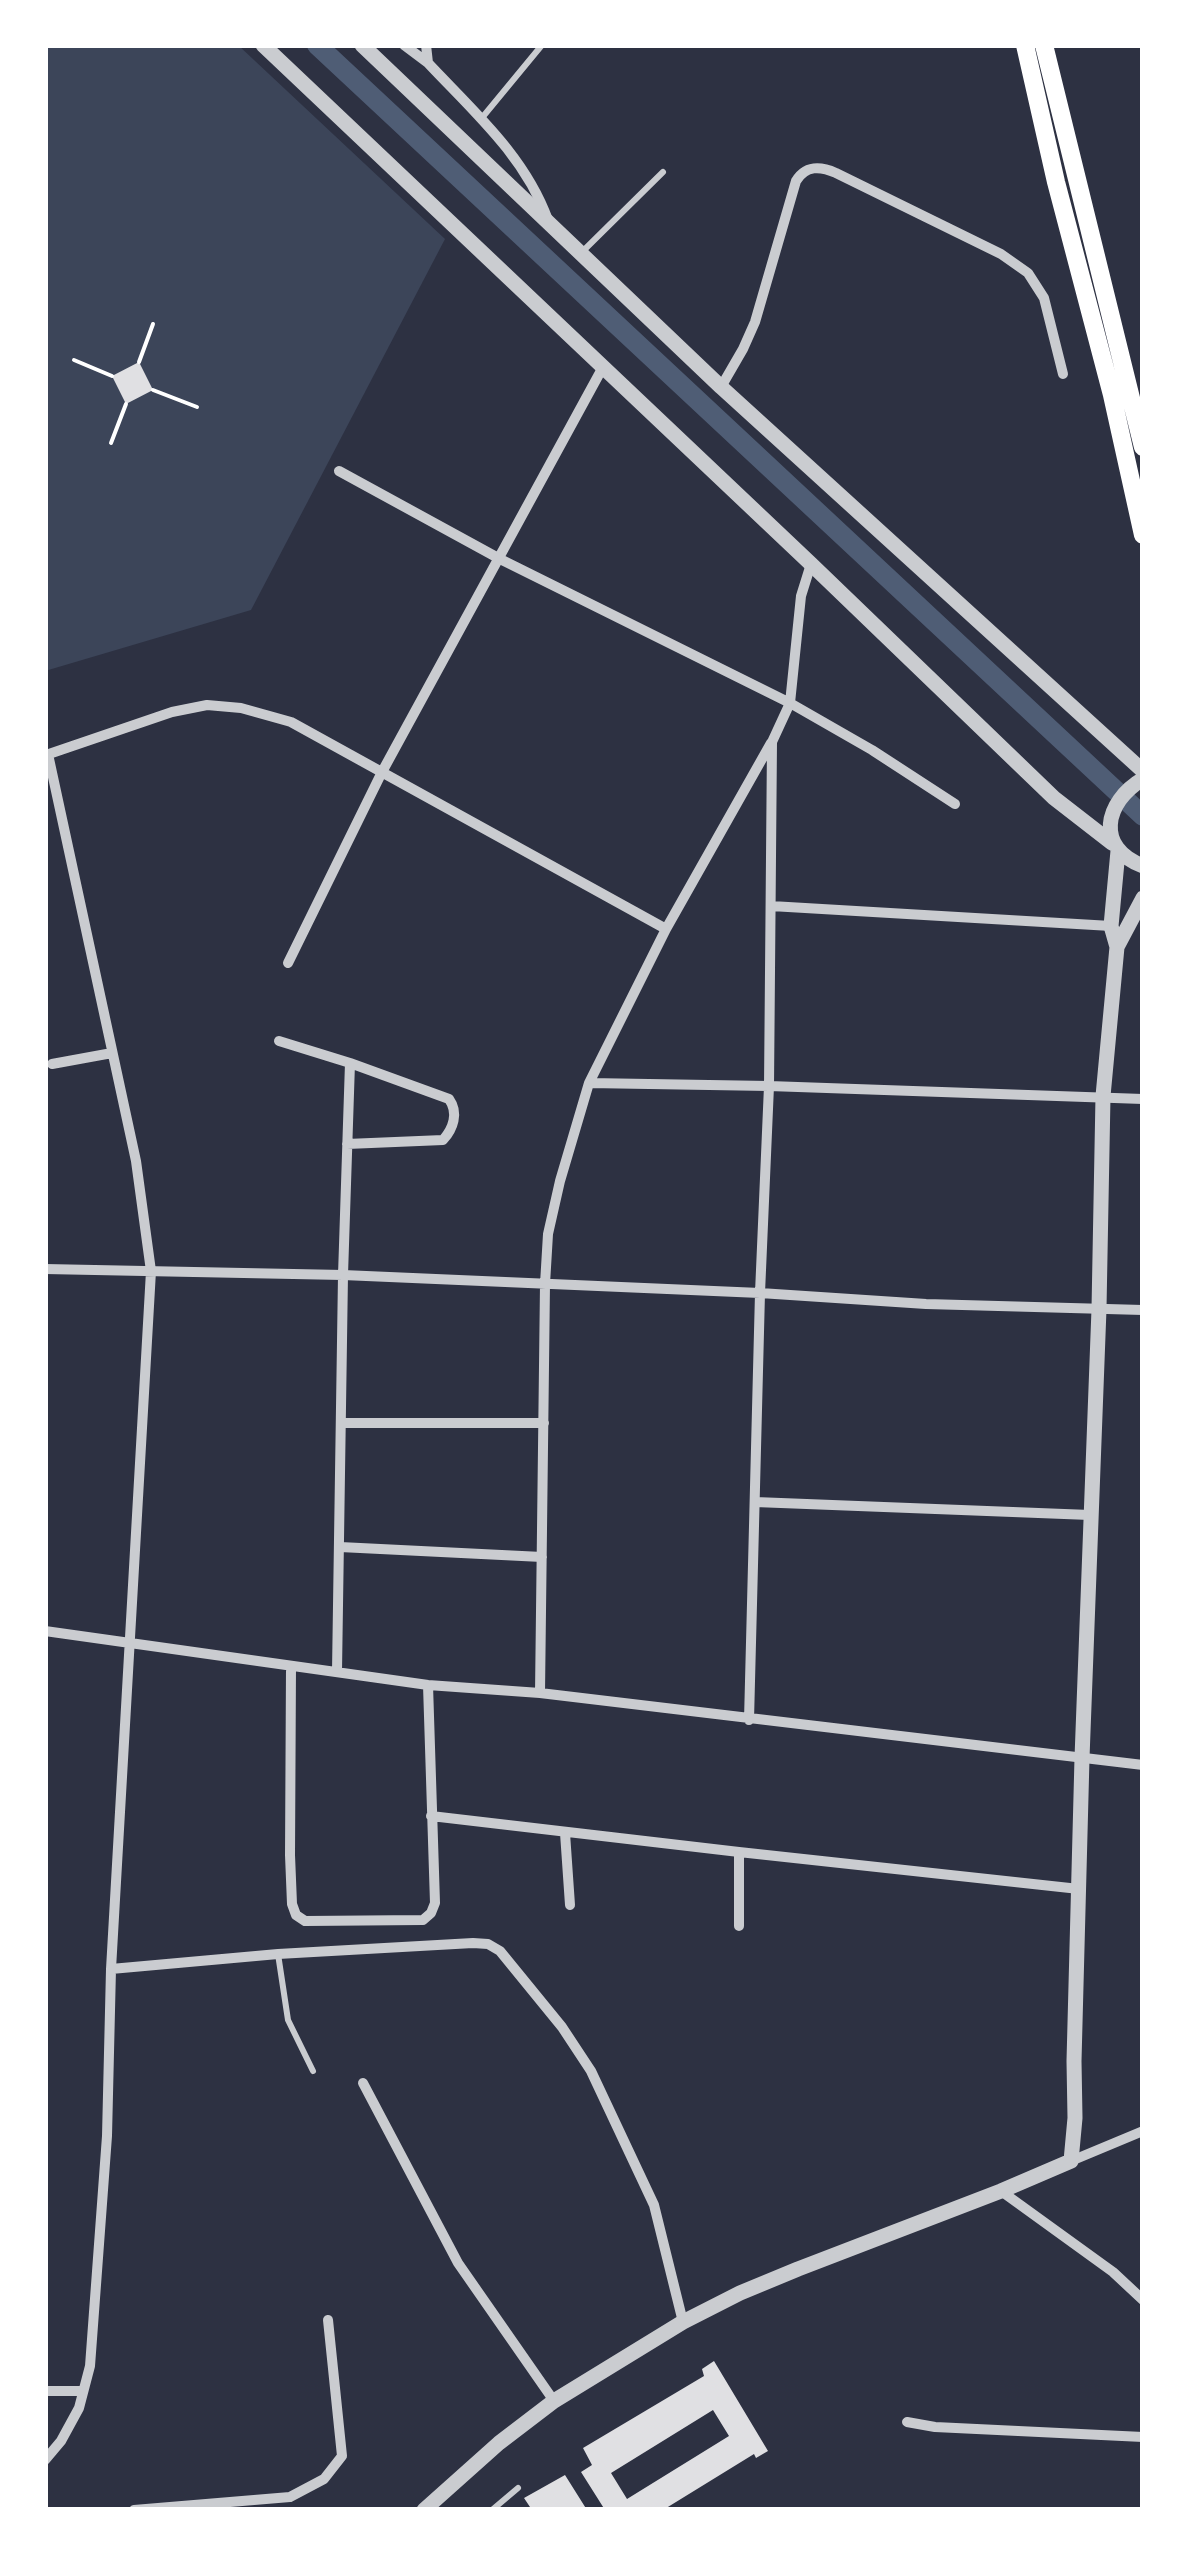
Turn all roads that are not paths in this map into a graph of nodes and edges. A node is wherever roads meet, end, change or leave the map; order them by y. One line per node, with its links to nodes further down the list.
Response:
1 (263, 45): 13 (street)
2 (362, 45): 11 (street)
3 (404, 45): 8 (street)
4 (426, 45): 8 (street)
5 (542, 45): 9 (lane)
6 (1024, 45): 18 (main road)
7 (1044, 45): 16 (main road)
8 (428, 63): 9 (street)
9 (480, 120): 11 (street)
10 (663, 172): 12 (lane)
11 (548, 221): 12 (street)
12 (581, 252): 15 (street)
13 (603, 367): 20 (street); 21 (street)
14 (1063, 374): 15 (street)
15 (721, 387): 25 (street)
16 (1143, 447)
17 (339, 470): 20 (street)
18 (1138, 488): 19 (main road)
19 (1143, 535)
20 (500, 558): 22 (street); 26 (street)
21 (811, 564): 22 (street); 29 (street)
22 (790, 702): 23 (street); 28 (street)
23 (772, 742): 32 (street); 34 (street)
24 (46, 754): 26 (street); 38 (street)
25 (1143, 771)
26 (382, 772): 34 (street); 36 (street)
27 (1137, 783): 29 (street)
28 (955, 804)
29 (1115, 847): 30 (street); 33 (street)
30 (1143, 866)
31 (1143, 898): 35 (street)
32 (771, 906): 33 (street); 42 (street)
33 (1110, 926): 35 (street)
34 (666, 929): 41 (street)
35 (1116, 947): 43 (street)
36 (288, 963)
37 (280, 1041): 39 (street)
38 (112, 1053): 40 (street); 47 (street)
39 (350, 1063): 45 (street); 45 (street)
40 (52, 1064)
41 (589, 1083): 42 (street); 49 (street)
42 (769, 1086): 43 (street); 50 (street)
43 (1103, 1096): 44 (street); 51 (street)
44 (1143, 1099)
45 (348, 1144): 48 (street)
46 (45, 1269): 47 (street)
47 (150, 1271): 48 (street); 60 (street)
48 (343, 1275): 49 (street); 54 (street)
49 (544, 1284): 50 (street); 53 (street)
50 (760, 1293): 51 (street); 55 (street)
51 (1099, 1309): 52 (street); 56 (street)
52 (1143, 1310)
53 (544, 1422): 54 (street); 58 (street)
54 (342, 1423): 57 (street)
55 (755, 1502): 56 (street); 65 (street)
56 (1090, 1516): 66 (street)
57 (340, 1547): 58 (street); 62 (street)
58 (542, 1556): 64 (street)
59 (45, 1631): 60 (street)
60 (130, 1643): 61 (street); 75 (street)
61 (290, 1667): 62 (street); 68 (street)
62 (337, 1671): 63 (street)
63 (428, 1685): 64 (street); 68 (street)
64 (540, 1694): 65 (street)
65 (749, 1720): 66 (street)
66 (1082, 1758): 67 (street); 71 (street)
67 (1143, 1765)
68 (430, 1816): 69 (street)
69 (566, 1832): 70 (street); 72 (street)
70 (738, 1852): 71 (street); 73 (street)
71 (1079, 1889): 79 (street)
72 (570, 1905)
73 (740, 1926)
74 (278, 1954): 75 (street); 76 (lane); 83 (street)
75 (111, 1969): 84 (street)
76 (313, 2071)
77 (363, 2083): 86 (street)
78 (1143, 2132): 79 (street)
79 (1071, 2161): 80 (street)
80 (1001, 2191): 81 (street); 83 (street)
81 (1143, 2300)
82 (328, 2320): 91 (street)
83 (683, 2322): 86 (street)
84 (82, 2390): 85 (street); 89 (street)
85 (45, 2392)
86 (554, 2401): 92 (street)
87 (906, 2422): 88 (street)
88 (1143, 2437)
89 (45, 2460)
90 (518, 2488): 93 (lane)
91 (134, 2510)
92 (424, 2510)
93 (492, 2510)

